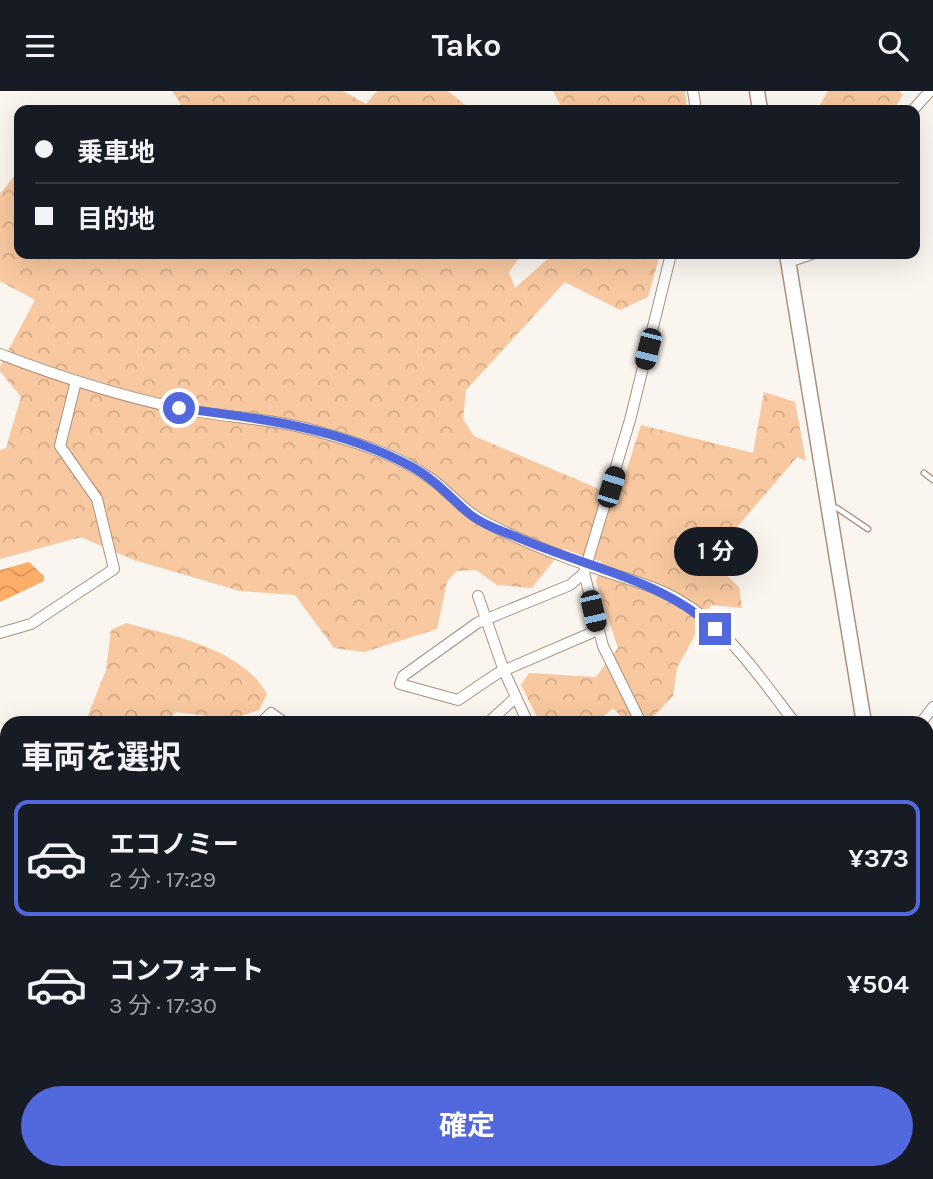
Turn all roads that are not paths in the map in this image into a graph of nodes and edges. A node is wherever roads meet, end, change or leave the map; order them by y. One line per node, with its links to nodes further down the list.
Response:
1 (930, 91): 2 (street)
2 (917, 105)
3 (670, 259): 11 (street)
4 (788, 259): 9 (street)
5 (0, 354): 6 (street)
6 (76, 381): 11 (street); 15 (street)
7 (924, 473): 8 (lane)
8 (933, 480)
9 (828, 507): 10 (lane); 22 (street)
10 (868, 529)
11 (585, 569): 13 (street); 14 (street); 21 (street)
12 (478, 596): 13 (street)
13 (487, 619): 16 (street); 16 (street)
14 (598, 631): 16 (street); 20 (street)
15 (0, 633)
16 (504, 671): 17 (street)
17 (515, 698): 18 (street); 19 (street)
18 (496, 716)
19 (524, 716)
20 (638, 716)
21 (790, 716)
22 (863, 716)

